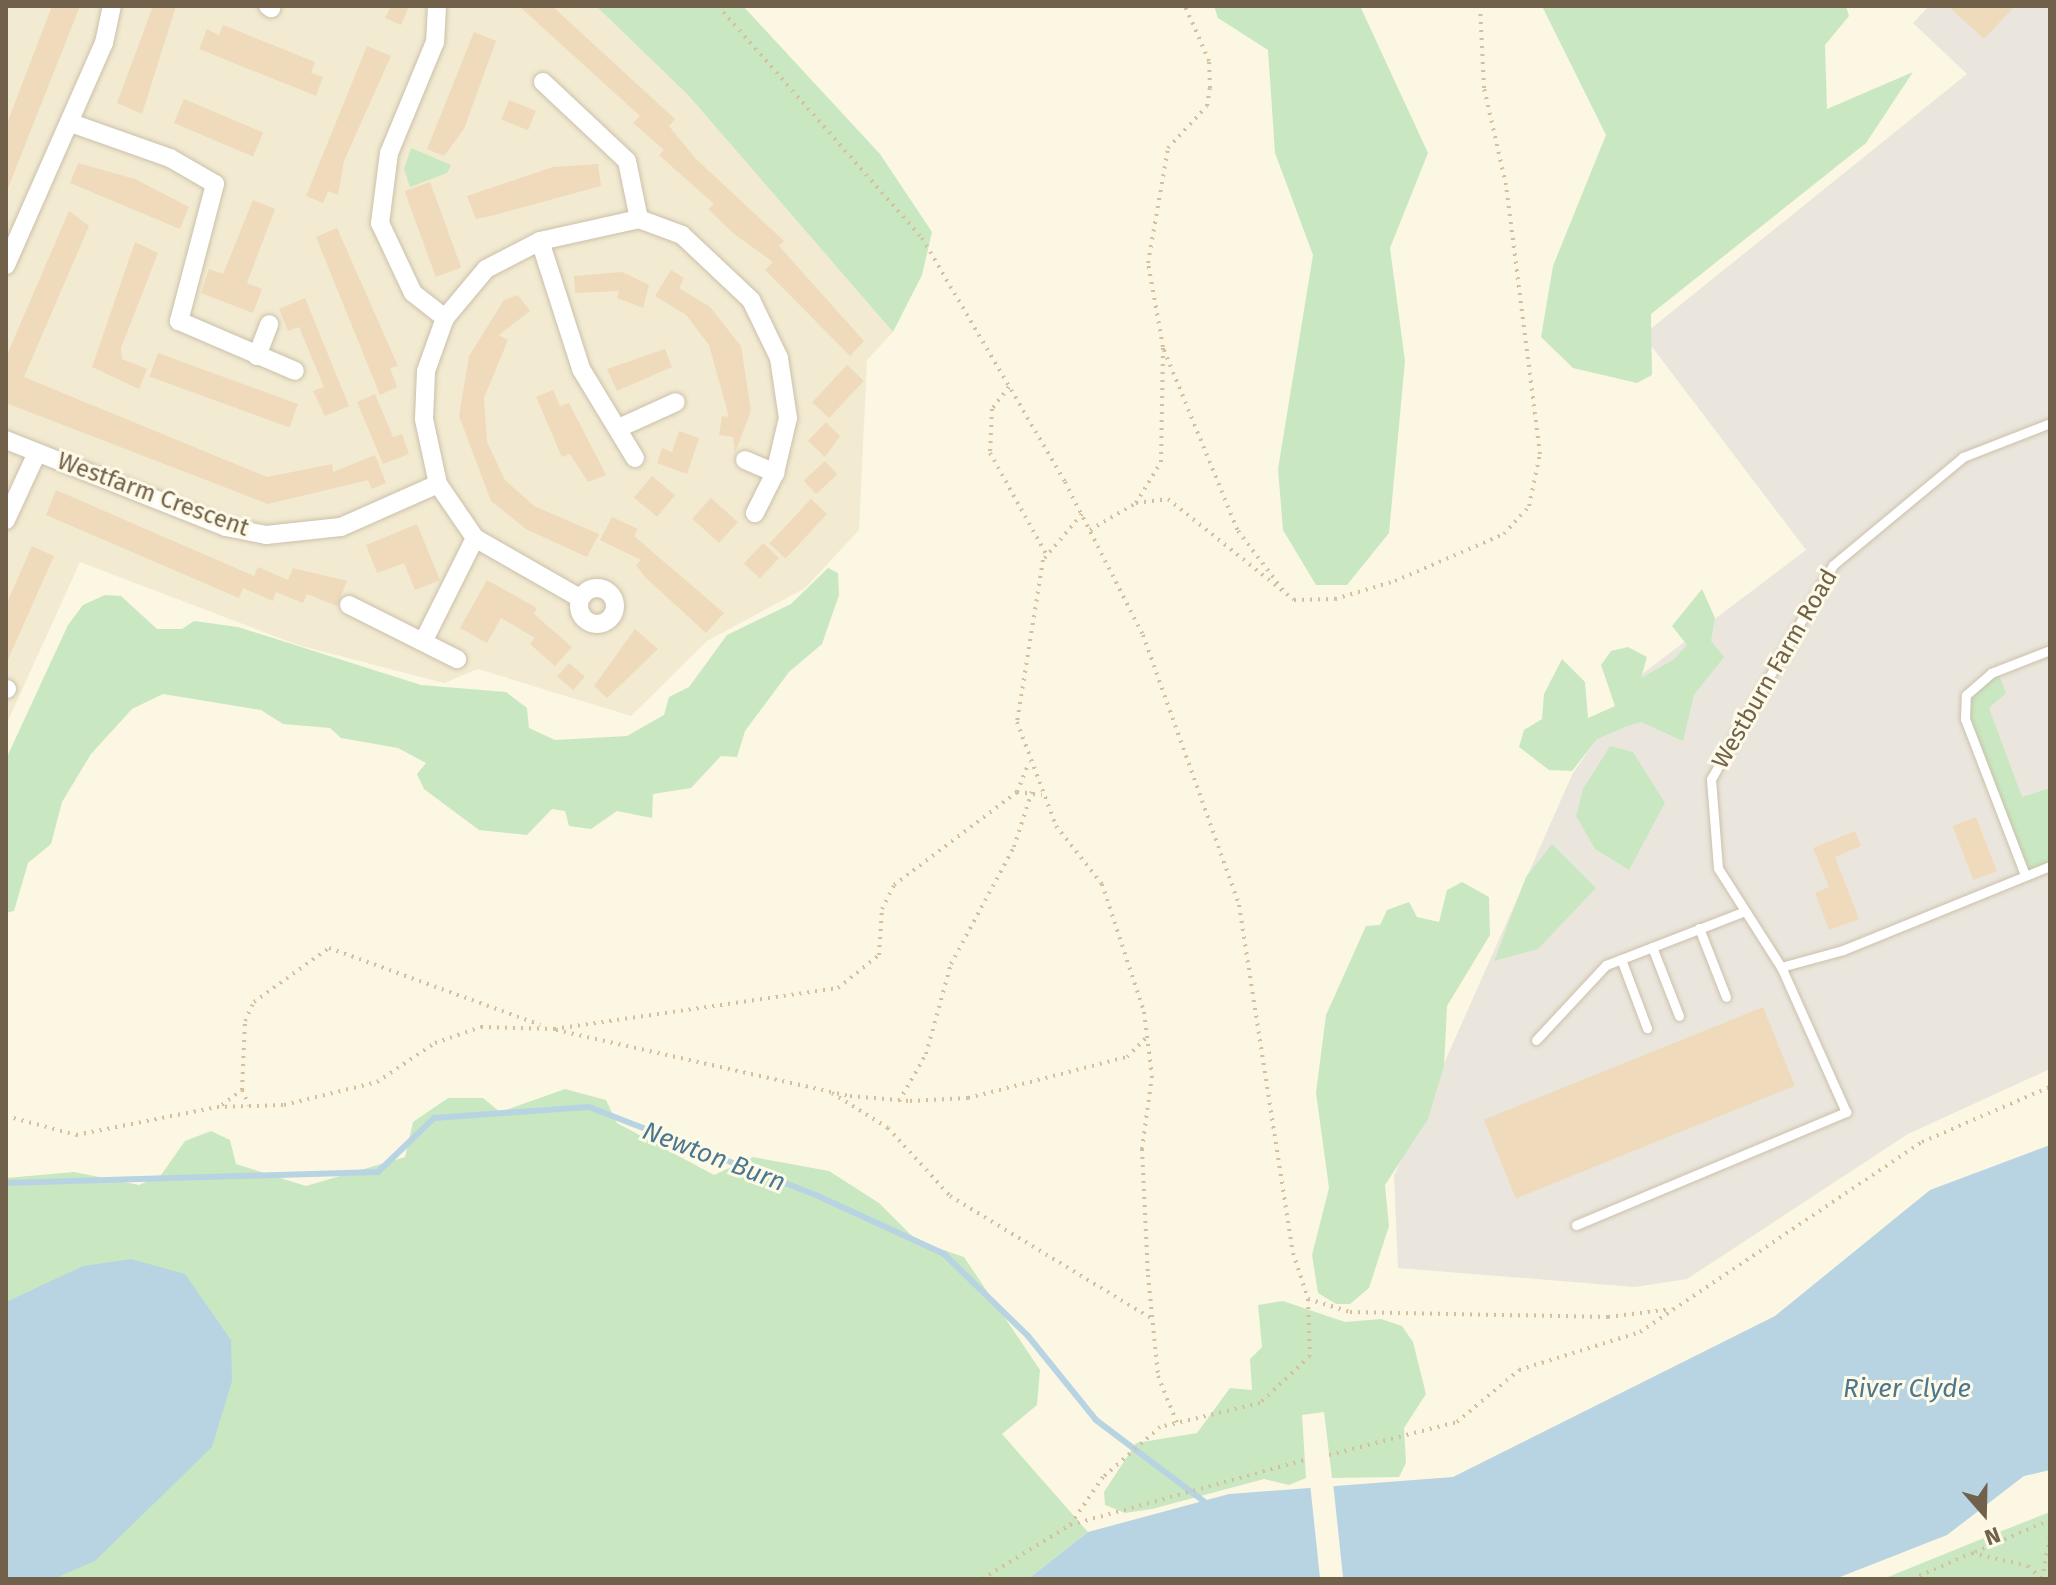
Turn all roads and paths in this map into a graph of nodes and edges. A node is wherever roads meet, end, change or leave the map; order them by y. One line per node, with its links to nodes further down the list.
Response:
1 (112, 6): 7 (street)
2 (437, 6): 11 (street)
3 (718, 6): 16 (path)
4 (1185, 6): 13 (path)
5 (1480, 6): 34 (path)
6 (543, 82): 8 (street)
7 (71, 123): 10 (street); 14 (street)
8 (639, 219): 9 (street); 24 (street)
9 (540, 241): 11 (street); 19 (street)
10 (6, 265)
11 (445, 318): 25 (street)
12 (269, 324): 14 (street)
13 (1163, 347): 26 (path); 34 (path)
14 (257, 356): 15 (street)
15 (295, 371)
16 (1009, 387): 28 (path); 32 (path)
17 (676, 402): 19 (street)
18 (2050, 423): 45 (lane, Westburn Farm Road)
19 (621, 427): 22 (street)
20 (6, 440): 21 (street, Westfarm Crescent)
21 (37, 453): 25 (street, Westfarm Crescent); 29 (street)
22 (635, 458)
23 (745, 460): 24 (street)
24 (775, 473): 27 (street)
25 (438, 484): 31 (street)
26 (1136, 503): 30 (path); 34 (path)
27 (755, 513)
28 (1082, 514): 30 (path); 32 (path)
29 (6, 520)
30 (1090, 530): 64 (path)
31 (475, 538): 33 (street); 36 (street)
32 (1046, 554): 39 (path)
33 (578, 597)
34 (1294, 600)
35 (349, 605): 36 (street)
36 (424, 640): 38 (street)
37 (2050, 650): 44 (lane)
38 (457, 659)
39 (1029, 762): 41 (path); 42 (path)
40 (1032, 791): 41 (path); 42 (path); 59 (path)
41 (1017, 792): 53 (path)
42 (1042, 795): 54 (path)
43 (2050, 866): 44 (lane)
44 (2025, 875): 49 (lane)
45 (1745, 911): 46 (lane); 49 (lane, Westburn Farm Road)
46 (1699, 928): 47 (lane); 50 (lane)
47 (1652, 947): 48 (lane); 51 (lane)
48 (1621, 959): 52 (lane); 55 (lane)
49 (1781, 967): 63 (lane, Westburn Farm Road)
50 (1726, 997)
51 (1679, 1016)
52 (1647, 1028)
53 (554, 1029): 57 (path); 58 (path); 60 (path)
54 (1147, 1037): 59 (path); 66 (path)
55 (1536, 1040)
56 (2050, 1087): 65 (path)
57 (242, 1090): 60 (path); 61 (path)
58 (830, 1091): 59 (path); 66 (path)
59 (899, 1101)
60 (249, 1105): 61 (path)
61 (217, 1107): 62 (path)
62 (6, 1116)
63 (1576, 1225)
64 (1308, 1299): 65 (path); 67 (path)
65 (1674, 1308): 68 (path)
66 (1152, 1319): 67 (path)
67 (1177, 1423): 71 (path)
68 (1329, 1455)
69 (1308, 1459): 71 (path)
70 (2050, 1520): 73 (path)
71 (1070, 1525): 74 (path)
72 (2050, 1536): 76 (path)
73 (1972, 1553): 75 (path); 76 (path)
74 (982, 1579)
75 (1912, 1579)
76 (2042, 1579)

